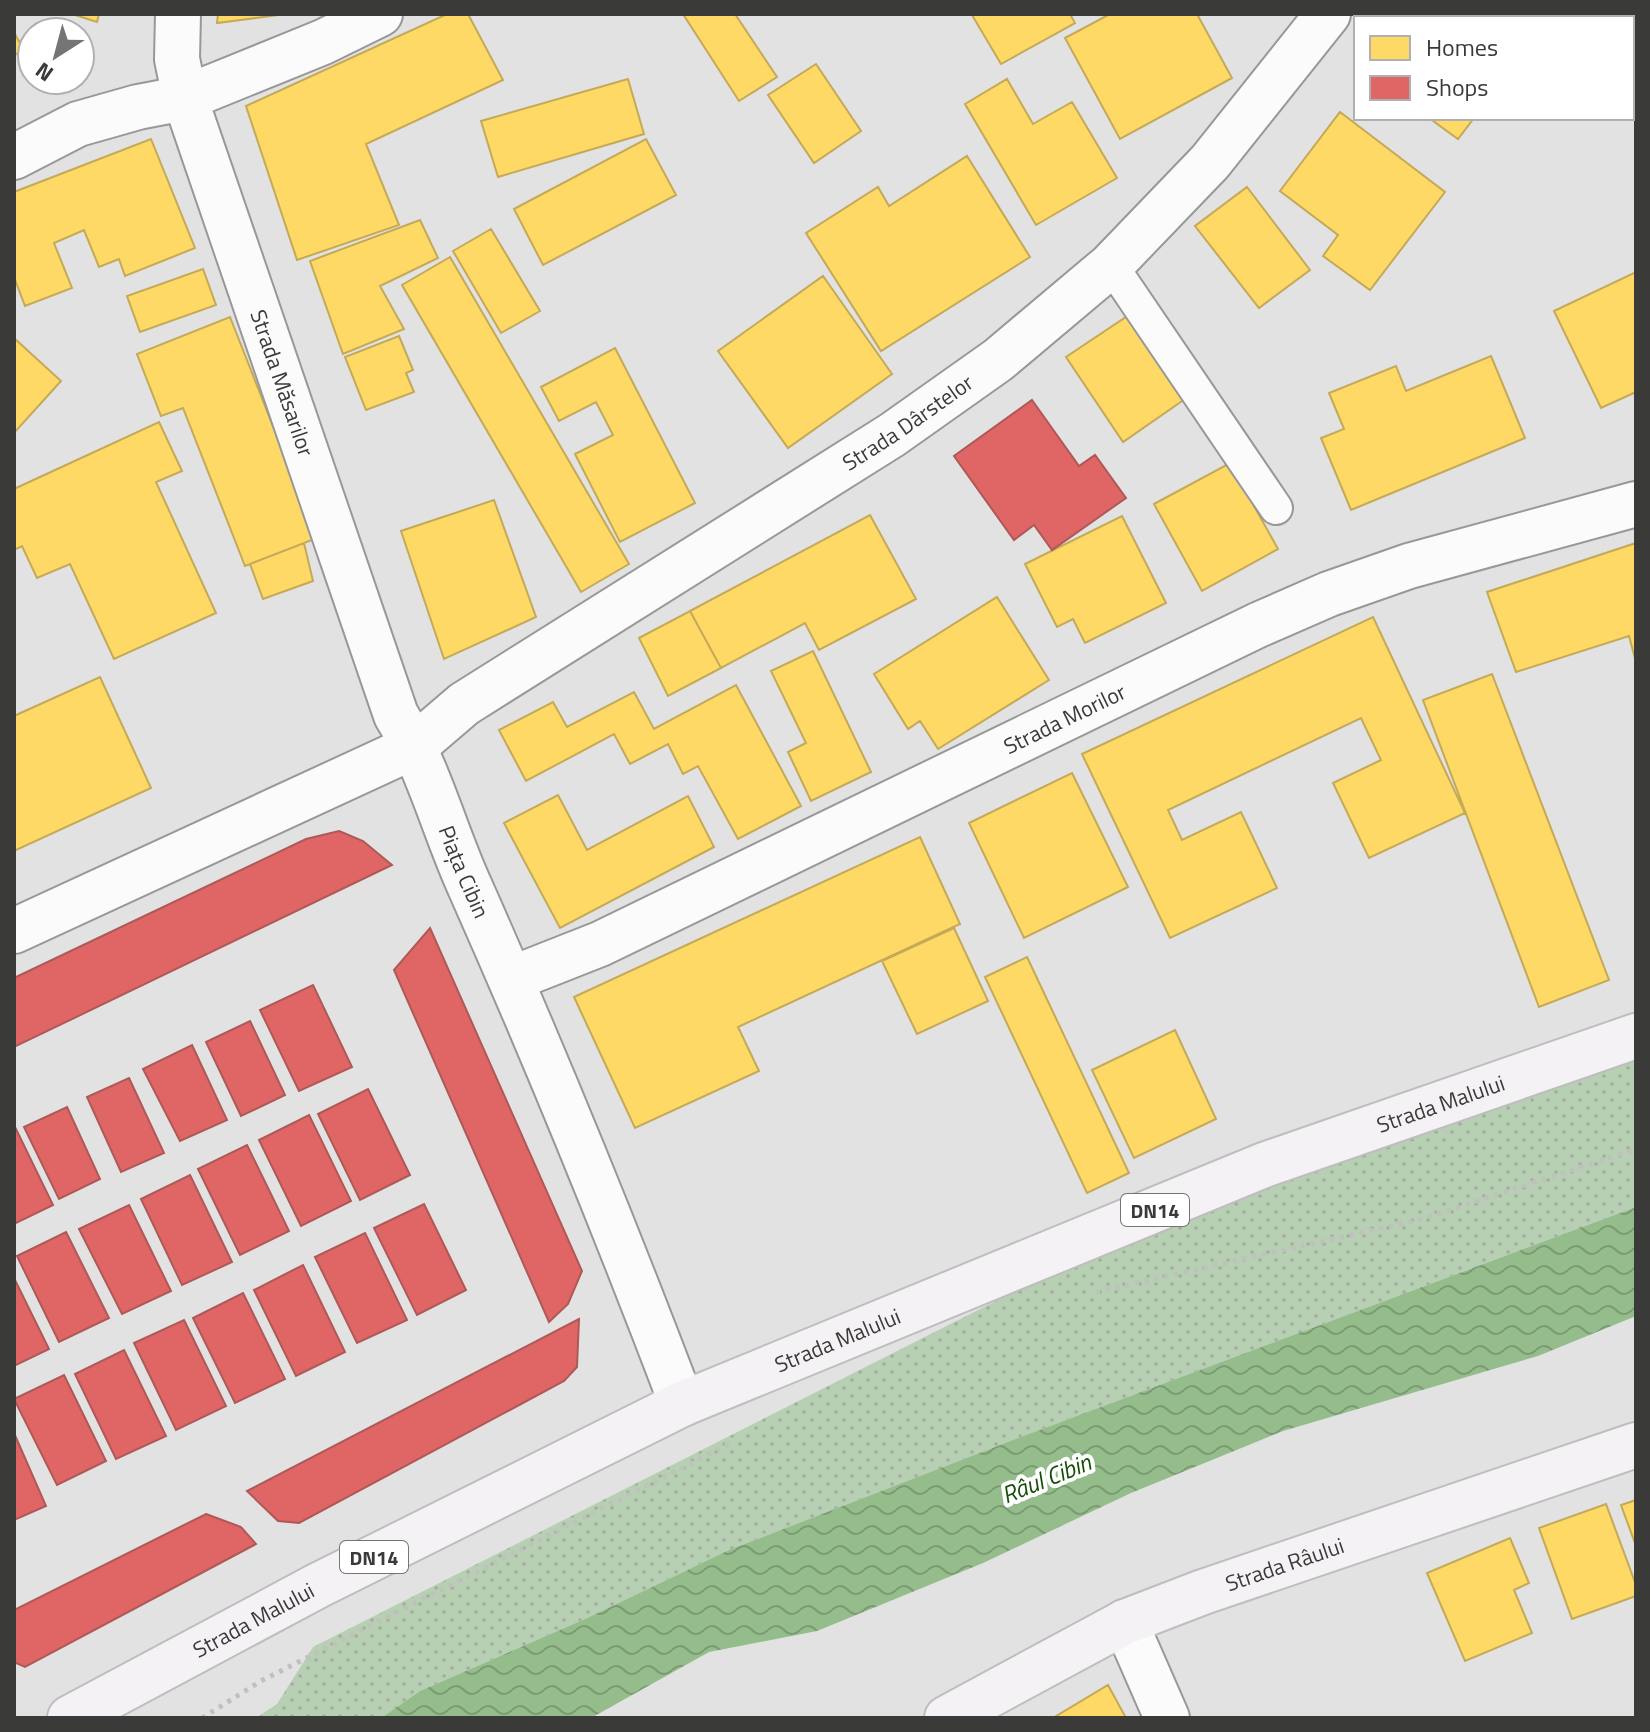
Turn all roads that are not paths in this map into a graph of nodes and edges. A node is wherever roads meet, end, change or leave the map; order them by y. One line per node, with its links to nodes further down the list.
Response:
1 (178, 14): 4 (street, Strada Măsarilor)
2 (380, 14): 4 (street)
3 (1328, 14): 6 (street, Strada Dârstelor)
4 (185, 98): 5 (street); 9 (street, Strada Măsarilor)
5 (14, 157)
6 (1111, 265): 8 (lane); 9 (street, Strada Dârstelor)
7 (1636, 504): 11 (street, Strada Morilor)
8 (1276, 508)
9 (415, 746): 10 (street); 11 (street, Piața Cibin)
10 (14, 931)
11 (511, 979): 13 (street, Piața Cibin)
12 (1636, 1036): 13 (main road, Strada Malului / DN14)
13 (682, 1404): 16 (main road, Strada Malului / DN14)
14 (1636, 1445): 15 (main road, Strada Râului)
15 (1125, 1622): 17 (main road, Strada Râului); 18 (street)
16 (70, 1718)
17 (947, 1718)
18 (1167, 1718)

